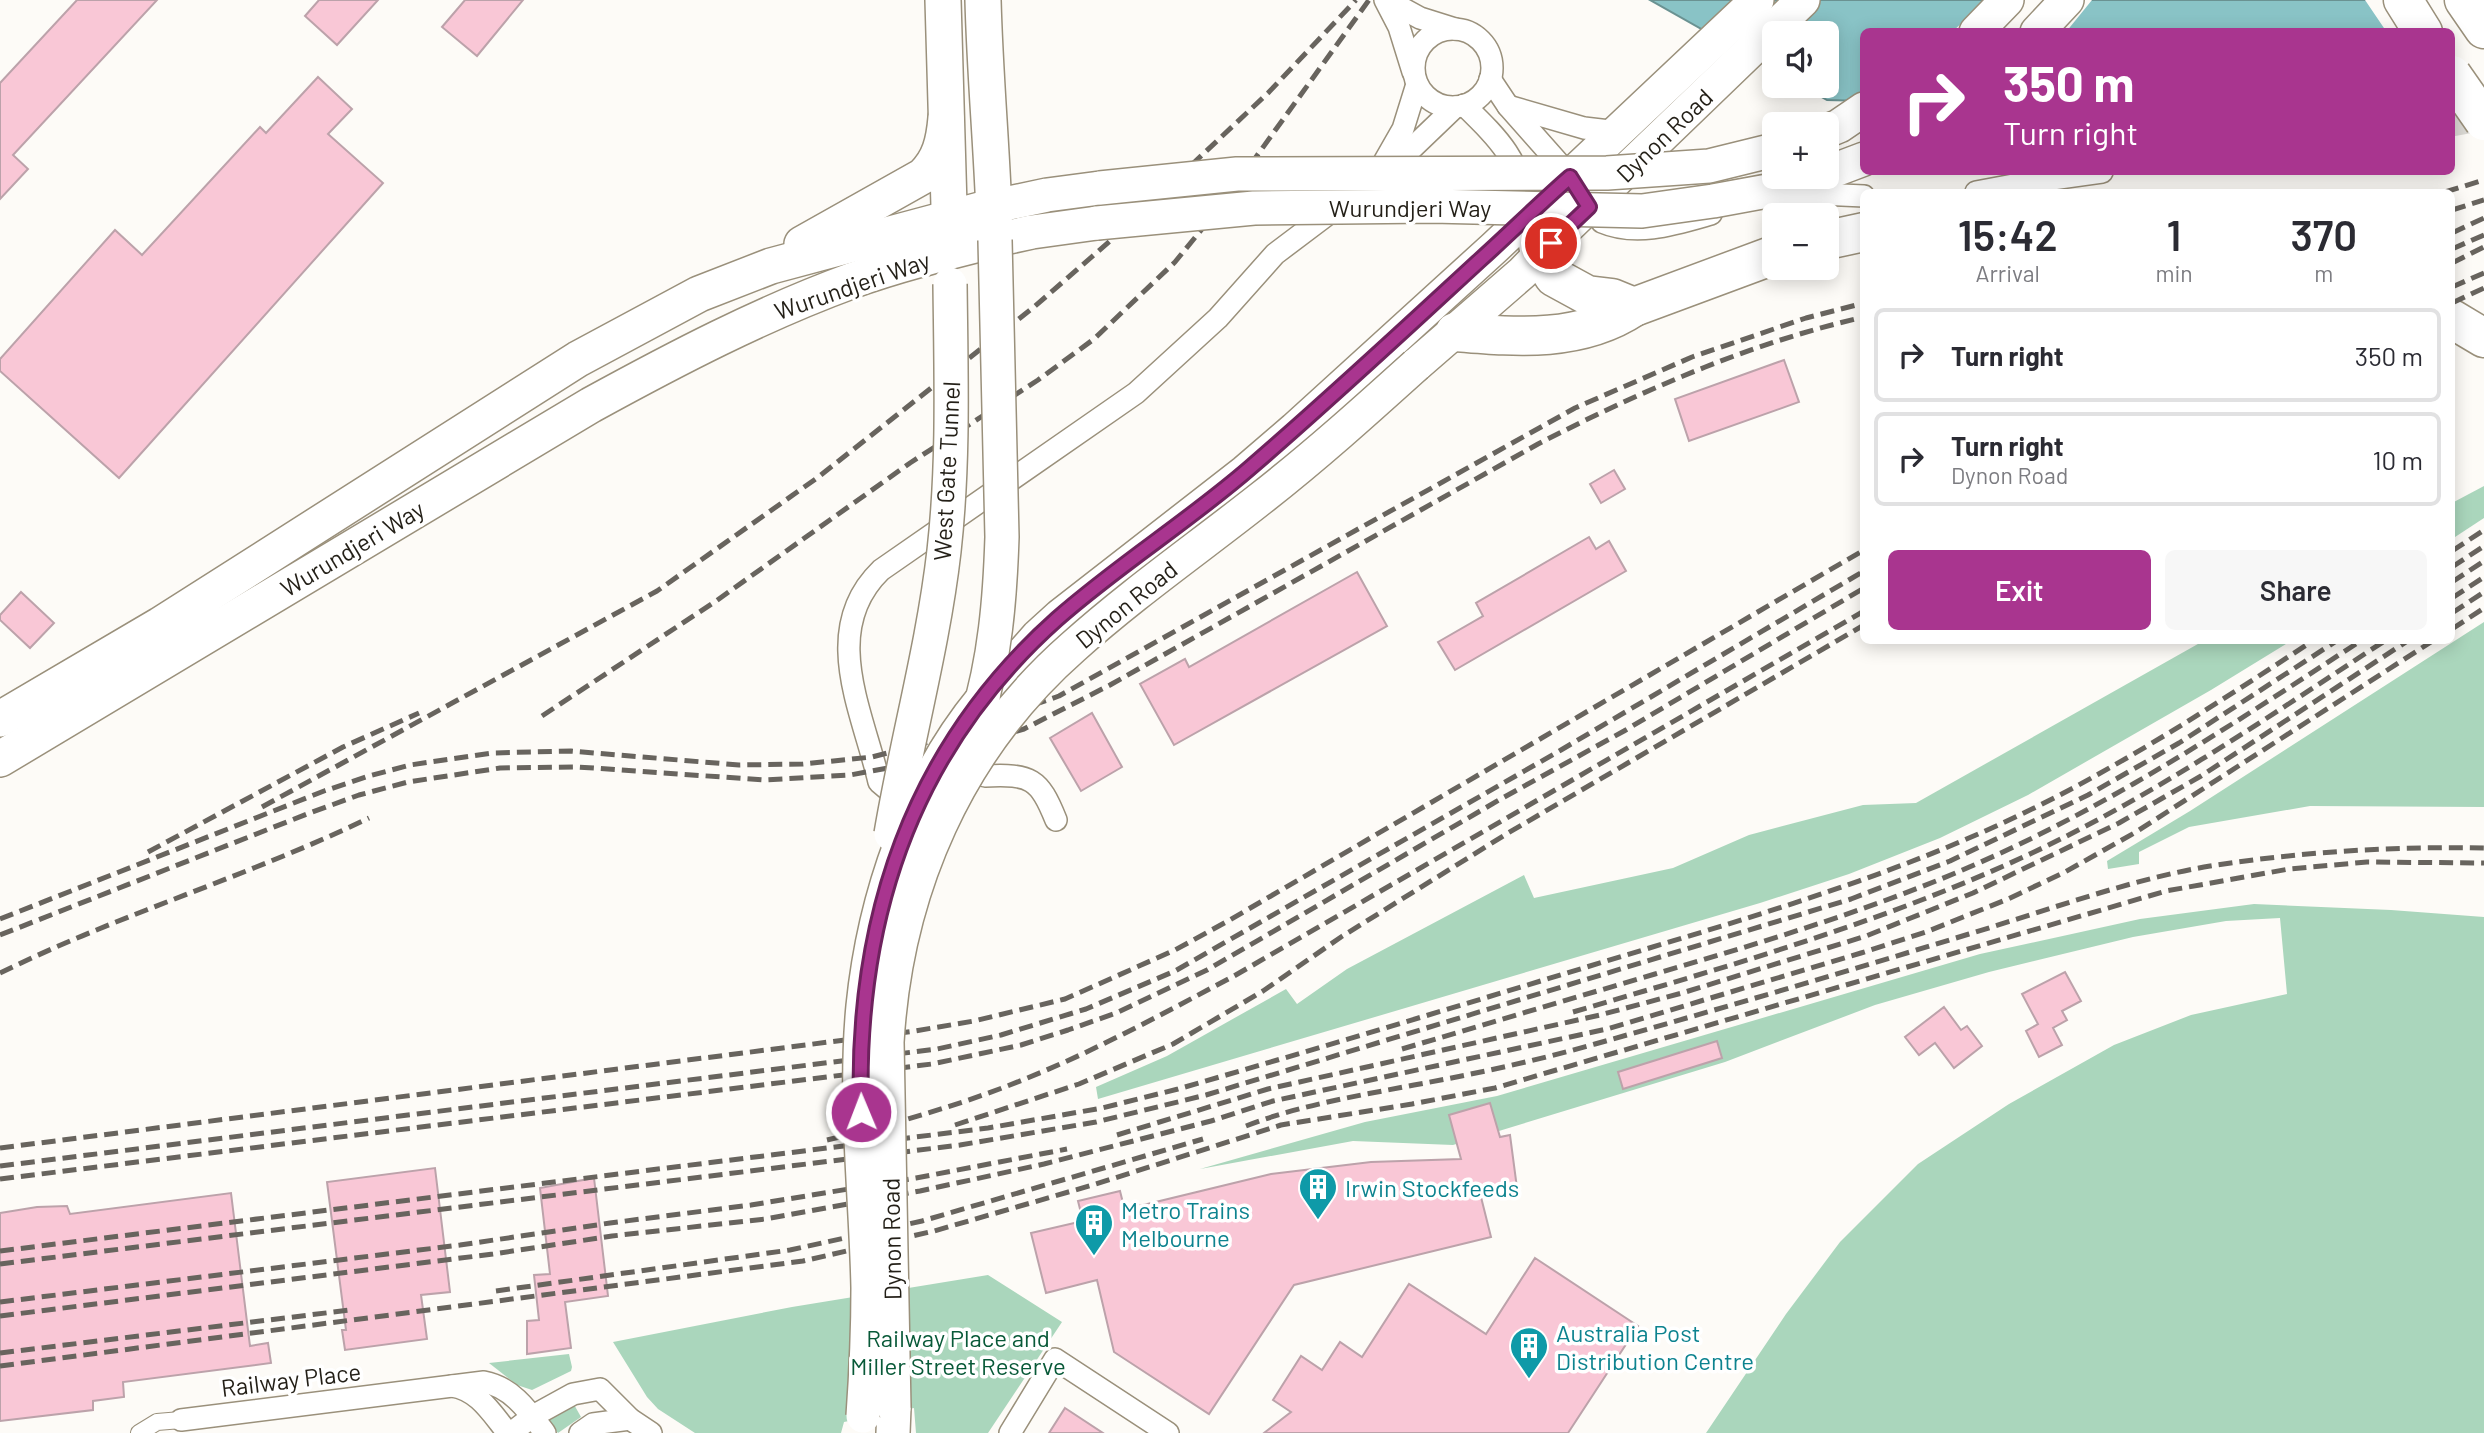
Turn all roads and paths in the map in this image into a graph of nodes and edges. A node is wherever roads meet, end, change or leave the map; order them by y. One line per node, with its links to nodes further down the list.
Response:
1 (943, 0): 21 (highway, West Gate Tunnel)
2 (983, 0): 34 (highway, West Gate Tunnel)
3 (1386, 0): 14 (street); 17 (street)
4 (1757, 0): 24 (main road, Dynon Road)
5 (1803, 0): 35 (main road, Dynon Road)
6 (2007, 0): 10 (main road)
7 (2067, 0): 11 (main road)
8 (2403, 0): 12 (highway)
9 (2464, 0): 13 (highway)
10 (1980, 28)
11 (2041, 28)
12 (2420, 28)
13 (2484, 29)
14 (1458, 30): 15 (street); 17 (street)
15 (1490, 79): 18 (street); 19 (street)
16 (2455, 79): 22 (highway, bridge)
17 (1416, 80): 18 (street); 32 (street)
18 (1459, 106): 32 (street); 36 (street)
19 (1508, 106): 24 (street); 29 (street)
20 (1860, 112): 23 (main road)
21 (946, 118): 37 (highway, West Gate Tunnel); 44 (highway)
22 (2484, 121)
23 (1839, 126)
24 (1618, 132): 29 (main road, Dynon Road)
25 (1762, 153): 34 (main road, Wurundjeri Way, bridge)
26 (1860, 161): 27 (main road)
27 (1839, 168)
28 (2081, 175): 31 (street)
29 (1570, 177): 35 (main road); 36 (main road, Dynon Road)
30 (1778, 189): 40 (main road, Wurundjeri Way, bridge)
31 (1992, 189)
32 (1361, 190): 53 (street)
33 (1860, 196): 35 (street)
34 (995, 206): 37 (highway, Wurundjeri Way); 40 (highway, West Gate Tunnel)
35 (1589, 207): 42 (main road, Dynon Road)
36 (1532, 211): 42 (highway); 49 (main road, Dynon Road)
37 (950, 217): 41 (highway, West Gate Tunnel); 44 (highway, Wurundjeri Way)
38 (1860, 233): 39 (highway)
39 (1839, 237)
40 (995, 240): 41 (highway, Wurundjeri Way); 49 (main road, West Gate Tunnel, bridge)
41 (950, 251): 51 (highway, Wurundjeri Way); 56 (main road, West Gate Tunnel, bridge)
42 (1540, 255): 45 (highway); 47 (main road, Dynon Road)
43 (1762, 259): 45 (highway)
44 (745, 275): 50 (highway, Wurundjeri Way)
45 (1634, 307): 47 (highway)
46 (2455, 321): 48 (highway)
47 (1455, 332): 54 (main road, Dynon Road, bridge)
48 (2484, 338)
49 (983, 698): 54 (main road, West Gate Tunnel, bridge); 56 (main road, Dynon Road, bridge)
50 (0, 719)
51 (0, 759)
52 (985, 776): 55 (street)
53 (892, 793)
54 (944, 813): 60 (main road, Dynon Road, bridge)
55 (1056, 820)
56 (874, 937): 60 (main road, Dynon Road, bridge)
57 (452, 1386): 59 (street, Railway Place); 61 (street, Railway Place); 63 (street)
58 (630, 1419): 61 (street); 64 (street); 65 (street)
59 (181, 1420): 62 (street, Railway Place)
60 (878, 1422)
61 (539, 1425): 63 (street)
62 (139, 1433)
63 (509, 1433)
64 (580, 1433)
65 (651, 1433)
66 (1010, 1433): 67 (street)
67 (1168, 1433)

